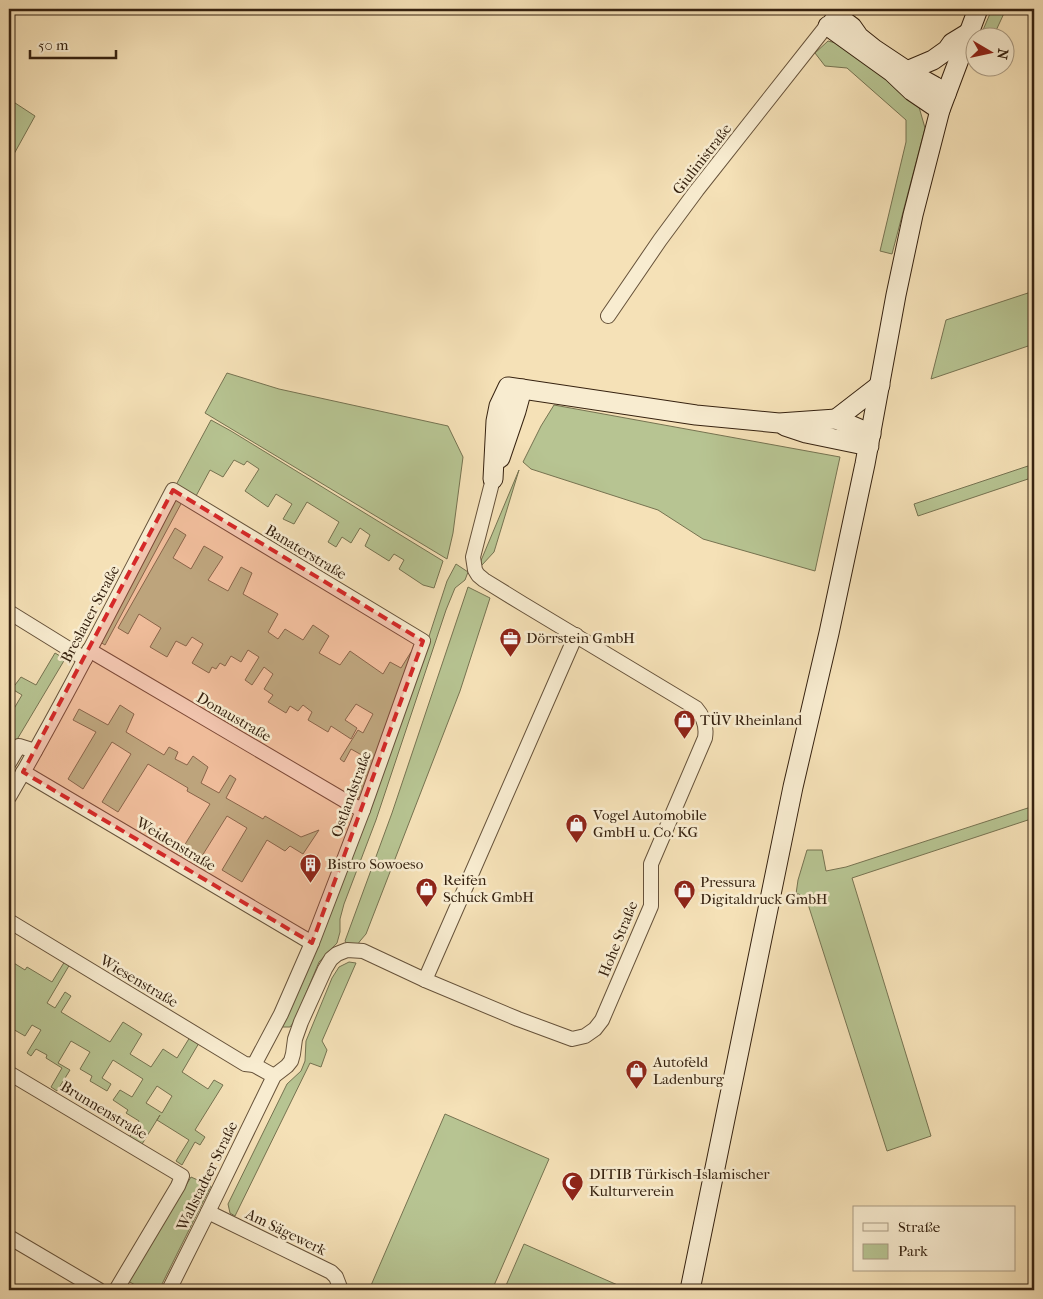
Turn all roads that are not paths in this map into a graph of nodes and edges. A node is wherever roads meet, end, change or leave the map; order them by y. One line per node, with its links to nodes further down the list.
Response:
1 (978, 9): 3 (main road)
2 (835, 17): 6 (main road); 7 (main road); 8 (street, Giulinistraße)
3 (971, 28)
4 (966, 34): 6 (main road)
5 (966, 42): 7 (main road)
6 (907, 71): 7 (main road)
7 (943, 102): 9 (main road)
8 (608, 316)
9 (880, 385): 10 (main road); 12 (main road)
10 (836, 419): 11 (main road); 12 (main road)
11 (779, 424): 12 (main road); 13 (main road)
12 (870, 440): 38 (main road)
13 (493, 479): 16 (street, Hohe Straße)
14 (173, 490): 17 (street, Banaterstraße); 18 (street, Breslauer Straße)
15 (9, 612): 18 (street, Donaustraße)
16 (576, 635): 26 (street); 26 (street, Hohe Straße)
17 (424, 641): 23 (street, Ostlandstraße)
18 (87, 654): 19 (street, Breslauer Straße); 23 (street, Donaustraße)
19 (35, 752): 20 (street); 21 (street, Breslauer Straße)
20 (9, 763)
21 (23, 772): 22 (street, Breslauer Straße); 25 (street, Weidenstraße)
22 (9, 797)
23 (363, 810): 25 (street, Ostlandstraße)
24 (9, 921): 29 (street, Wiesenstraße)
25 (312, 943): 27 (street, Ostlandstraße)
26 (425, 980): 28 (street, Hohe Straße)
27 (273, 1030): 28 (street); 29 (street, Ostlandstraße)
28 (294, 1039): 31 (street, Wallstadter Straße)
29 (254, 1065): 31 (street, Wiesenstraße)
30 (9, 1073): 35 (street, Brunnenstraße)
31 (274, 1076): 32 (street, Wallstadter Straße)
32 (208, 1212): 36 (street, Wallstadter Straße); 37 (street, Am Sägewerk)
33 (9, 1237): 34 (street)
34 (99, 1290)
35 (116, 1290)
36 (169, 1290)
37 (341, 1290)
38 (690, 1290)

